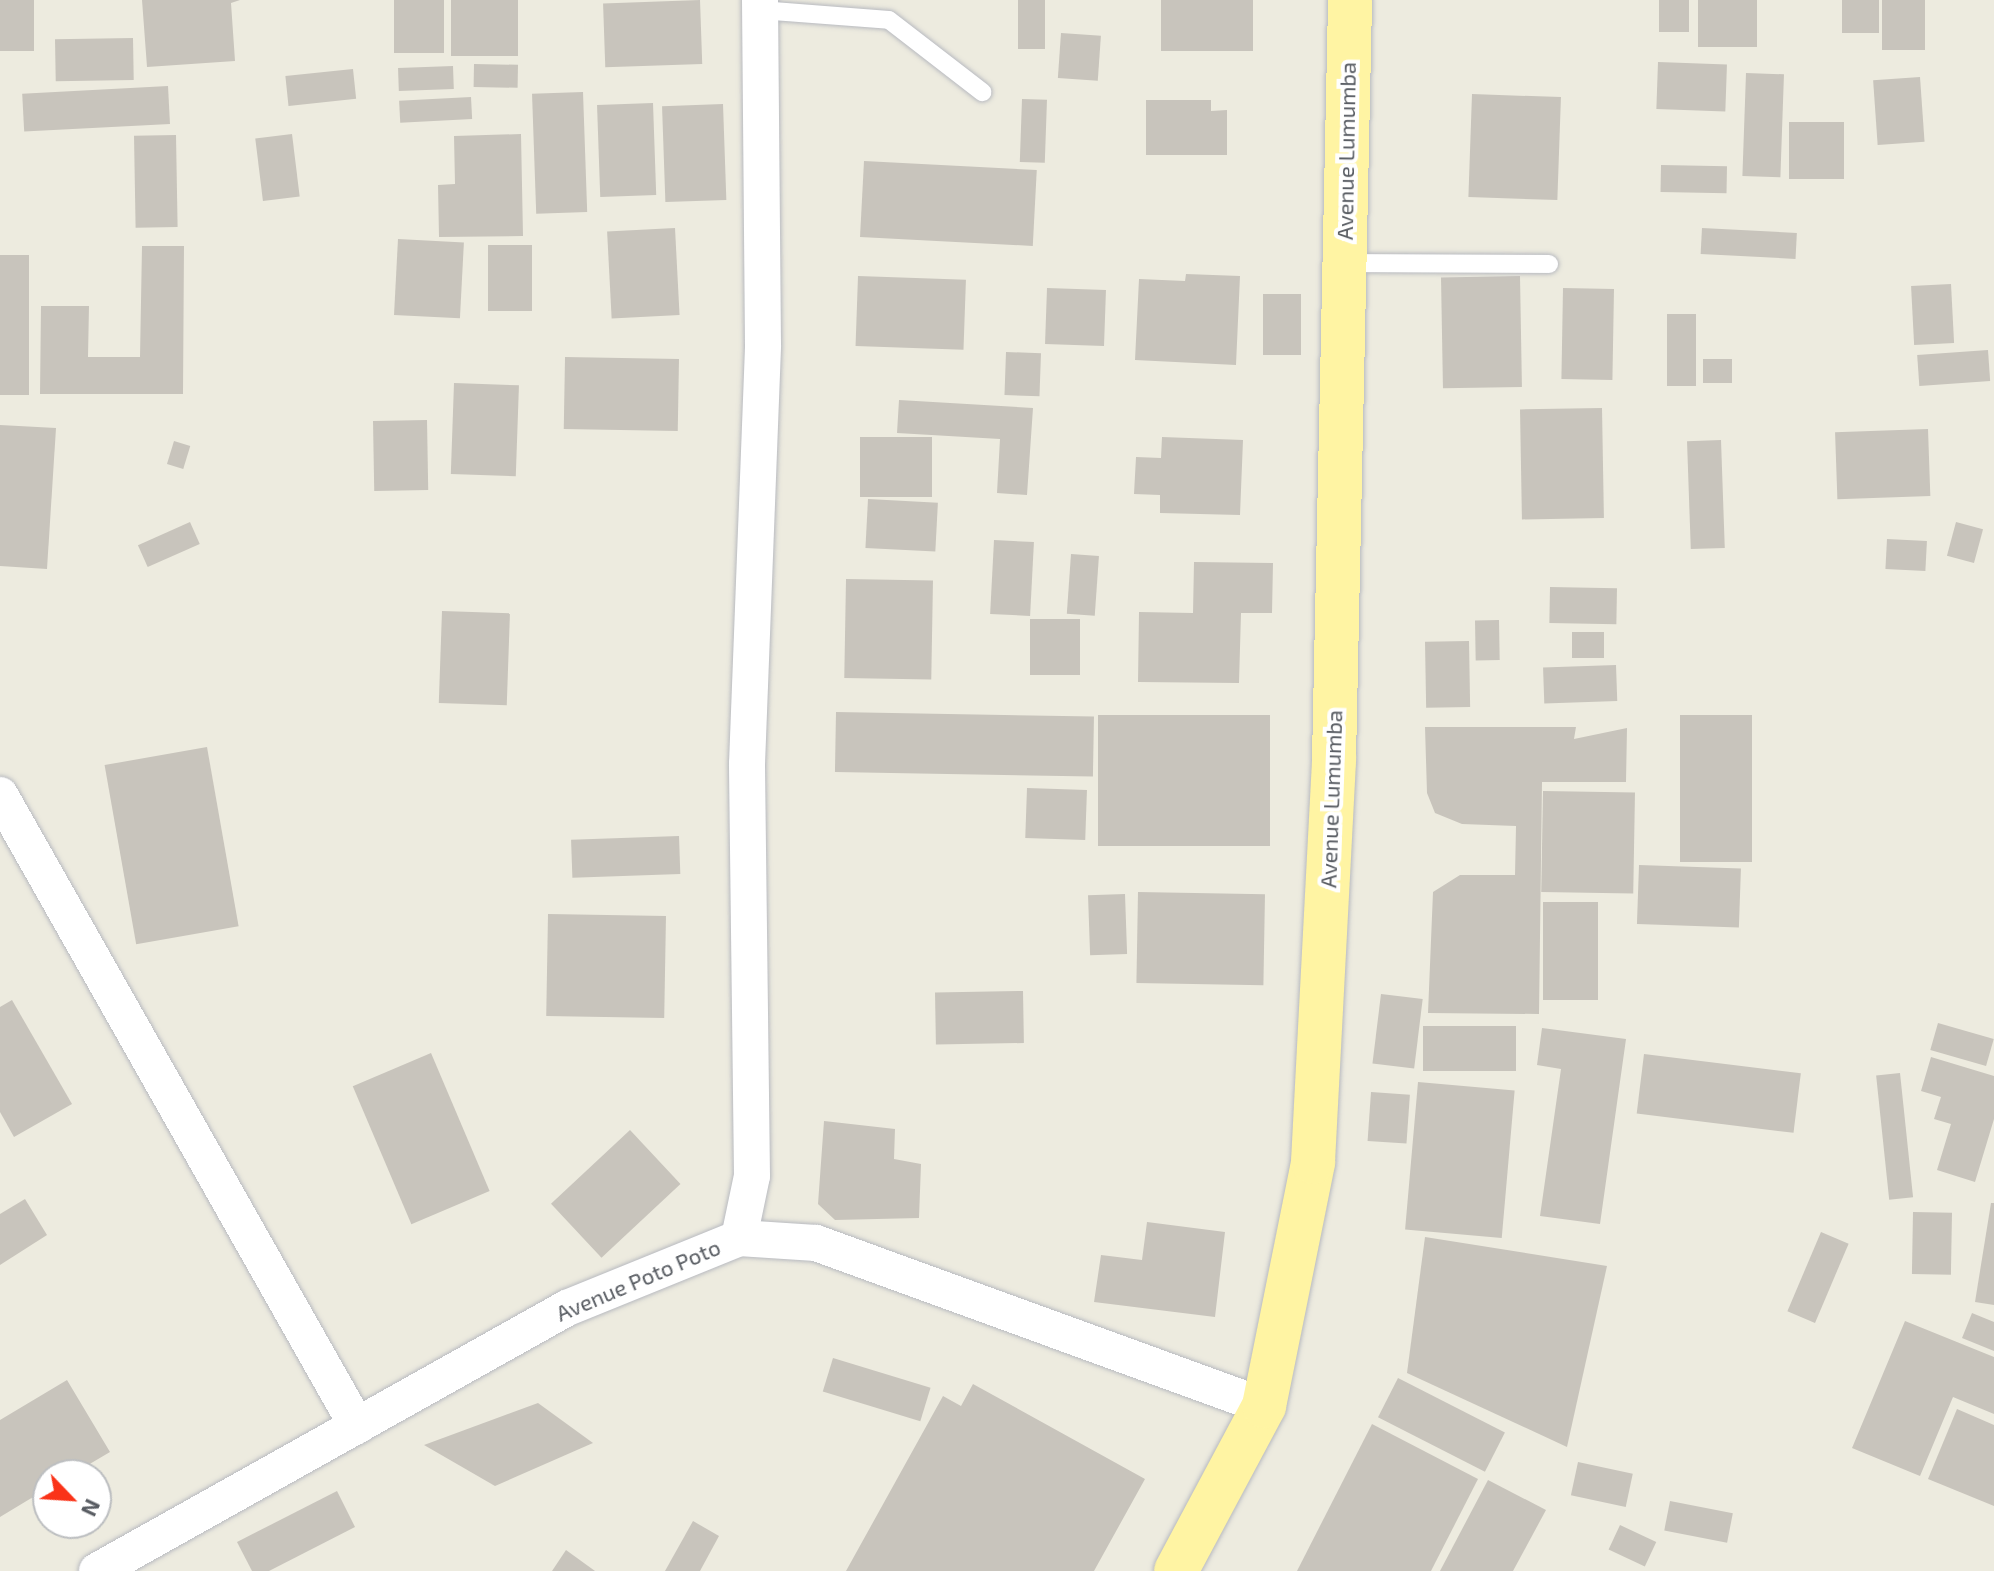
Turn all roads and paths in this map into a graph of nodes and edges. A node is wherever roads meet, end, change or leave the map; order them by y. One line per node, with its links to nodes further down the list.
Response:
1 (1350, 0): 4 (main road, Avenue Lumumba)
2 (760, 5): 3 (lane); 7 (street)
3 (982, 92)
4 (1344, 263): 5 (lane); 8 (main road, Avenue Lumumba)
5 (1549, 264)
6 (0, 795): 9 (street)
7 (739, 1238): 8 (street, Avenue Poto Poto); 9 (street, Avenue Poto Poto)
8 (1264, 1406): 11 (main road, Avenue Lumumba)
9 (357, 1426): 10 (street, Avenue Poto Poto)
10 (97, 1571)
11 (1176, 1571)

